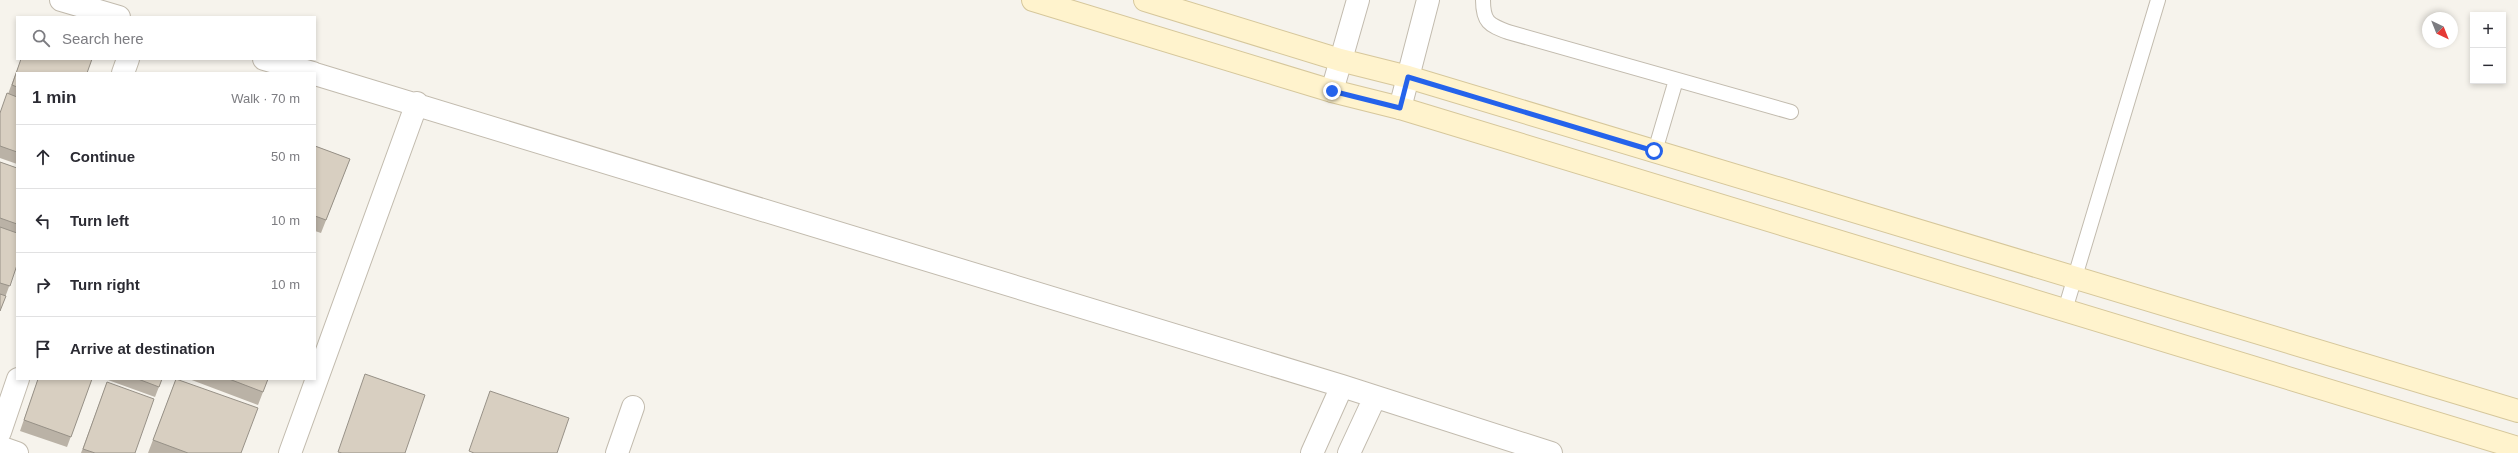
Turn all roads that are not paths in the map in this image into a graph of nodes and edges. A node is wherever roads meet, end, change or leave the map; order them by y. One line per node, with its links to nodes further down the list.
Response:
1 (61, 0): 8 (street)
2 (1033, 0): 17 (main road)
3 (1145, 0): 11 (main road)
4 (1358, 0): 11 (street)
5 (1428, 0): 15 (street)
6 (1483, 0): 16 (lane)
7 (2158, 0): 22 (lane)
8 (117, 16)
9 (128, 60): 12 (street)
10 (268, 60): 13 (street)
11 (1340, 60): 15 (main road); 17 (street)
12 (123, 72)
13 (310, 72)
14 (316, 74): 18 (street)
15 (1408, 77): 19 (street); 21 (main road)
16 (1676, 80): 20 (lane); 21 (lane)
17 (1332, 91): 19 (main road)
18 (417, 103): 25 (street); 33 (street)
19 (1400, 108): 23 (main road)
20 (1791, 112)
21 (1654, 151): 22 (main road)
22 (2075, 278): 23 (lane); 28 (main road)
23 (2066, 310): 31 (main road)
24 (18, 380): 29 (street)
25 (1342, 386): 26 (street); 35 (street)
26 (1375, 397): 36 (street); 37 (street)
27 (633, 407): 34 (street)
28 (2518, 410)
29 (0, 432)
30 (0, 447): 32 (street)
31 (2518, 448)
32 (17, 453)
33 (290, 453)
34 (617, 453)
35 (1312, 453)
36 (1349, 453)
37 (1551, 453)

